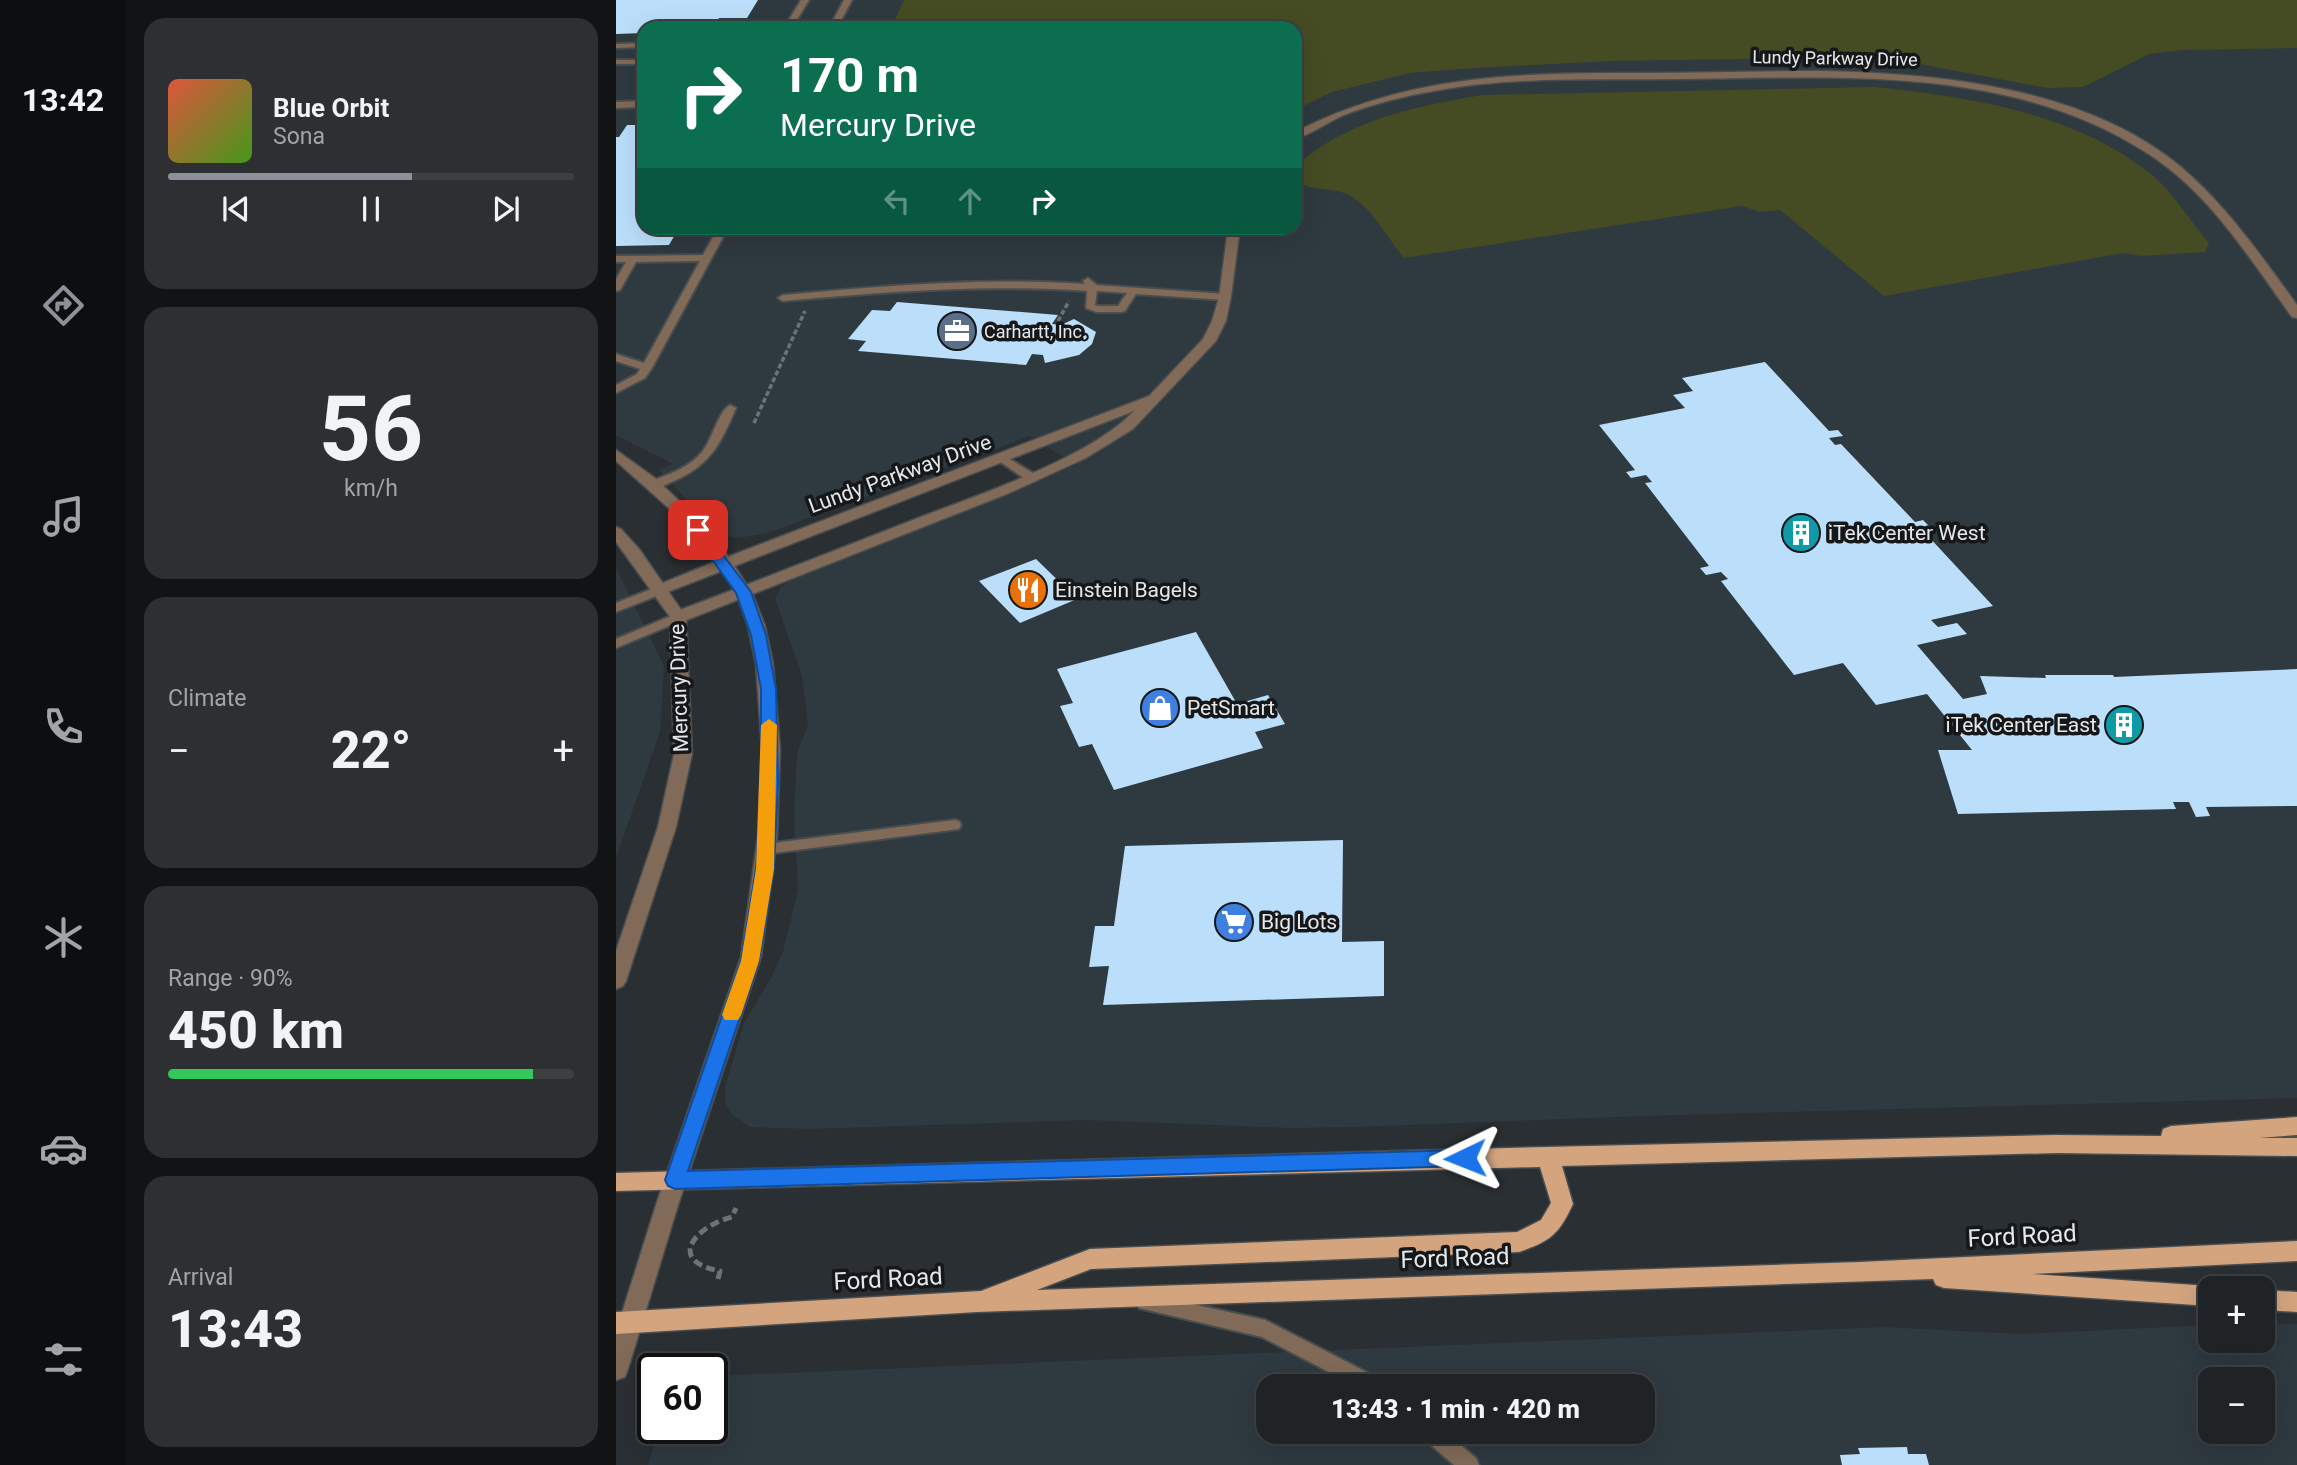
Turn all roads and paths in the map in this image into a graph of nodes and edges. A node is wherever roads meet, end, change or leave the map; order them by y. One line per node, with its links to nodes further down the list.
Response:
1 (805, 0): 3 (lane)
2 (848, 0): 4 (lane)
3 (792, 21)
4 (837, 21)
5 (637, 45): 6 (lane)
6 (616, 46)
7 (637, 63): 8 (lane)
8 (618, 64)
9 (637, 104): 10 (lane)
10 (616, 105)
11 (1302, 132): 24 (street, Lundy Parkway Drive)
12 (719, 235): 14 (lane)
13 (1233, 235): 21 (street, Lundy Parkway Drive)
14 (706, 258): 16 (lane); 27 (lane)
15 (616, 259): 16 (lane)
16 (633, 259): 18 (lane)
17 (1090, 283): 19 (lane); 19 (lane); 22 (lane)
18 (616, 288)
19 (1134, 290): 21 (lane)
20 (1074, 292): 25 (path)
21 (1225, 297): 29 (street, Lundy Parkway Drive)
22 (783, 298)
23 (807, 310): 31 (path)
24 (2297, 314)
25 (1058, 321)
26 (616, 358): 27 (lane)
27 (647, 368): 28 (lane)
28 (616, 390)
29 (1157, 397): 33 (street, Lundy Parkway Drive); 34 (street, Lundy Parkway Drive)
30 (730, 408): 35 (lane)
31 (754, 423)
32 (616, 454): 35 (street)
33 (1003, 458): 34 (lane); 37 (street, Lundy Parkway Drive)
34 (1032, 478): 39 (street, Lundy Parkway Drive)
35 (653, 485): 37 (street)
36 (616, 532): 38 (street, Mercury Drive)
37 (723, 563): 38 (street, Lundy Parkway Drive); 39 (street)
38 (659, 590): 40 (lane); 41 (street, Mercury Drive)
39 (743, 592): 41 (street, Lundy Parkway Drive); 44 (street)
40 (616, 608)
41 (678, 617): 42 (lane); 45 (street, Mercury Drive)
42 (616, 645)
43 (954, 825): 44 (lane)
44 (766, 849): 50 (street)
45 (616, 981)
46 (2297, 1126): 47 (main road)
47 (2056, 1144): 48 (main road); 49 (main road)
48 (2297, 1147)
49 (1546, 1156): 50 (main road); 59 (main road)
50 (675, 1180): 51 (main road); 61 (street)
51 (616, 1182)
52 (736, 1208): 55 (path)
53 (2297, 1251): 54 (main road, Ford Road)
54 (1860, 1272): 56 (main road); 57 (main road, Ford Road)
55 (718, 1279)
56 (2198, 1295)
57 (1127, 1298): 59 (main road, Ford Road); 63 (lane)
58 (2275, 1301): 60 (main road)
59 (977, 1302): 61 (main road, Ford Road)
60 (2297, 1302)
61 (624, 1322): 62 (street)
62 (616, 1369)
63 (1352, 1374)
64 (1445, 1444): 65 (lane)
65 (1469, 1465)

